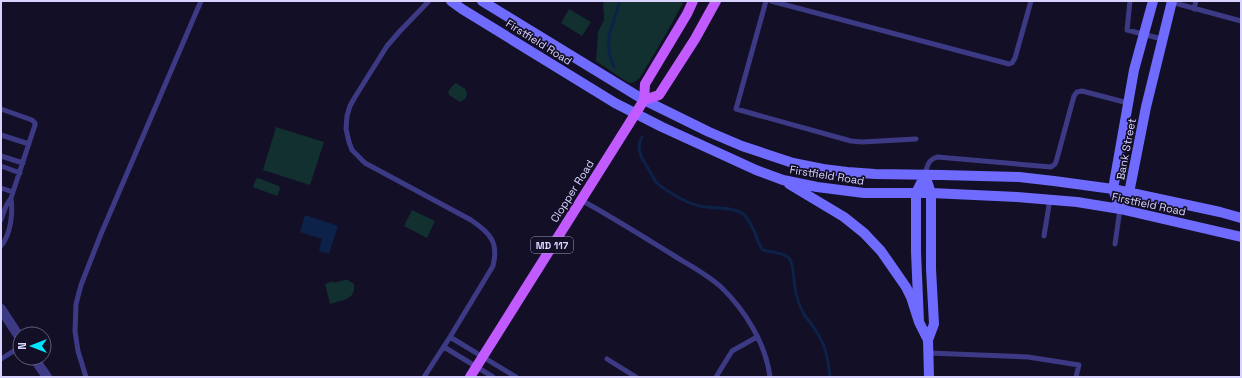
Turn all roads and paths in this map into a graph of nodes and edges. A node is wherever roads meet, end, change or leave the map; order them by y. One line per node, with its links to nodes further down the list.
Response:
1 (201, 1): 63 (lane)
2 (429, 1): 50 (lane)
3 (451, 1): 21 (street, Firstfield Road)
4 (482, 1): 18 (street, Firstfield Road)
5 (694, 1): 18 (main road, Clopper Road / MD 117)
6 (716, 1): 18 (main road)
7 (766, 1): 23 (lane)
8 (771, 1): 9 (lane)
9 (1031, 1)
10 (1130, 1): 16 (lane)
11 (1153, 1): 16 (street, Bank Street)
12 (1170, 1): 14 (lane); 17 (street, Bank Street)
13 (1196, 1): 14 (lane)
14 (1194, 8): 15 (lane)
15 (1241, 21)
16 (1143, 34): 17 (lane); 19 (street, Bank Street)
17 (1162, 39): 34 (street, Bank Street)
18 (644, 100): 21 (main road, Clopper Road / MD 117); 29 (street, Firstfield Road)
19 (1128, 104): 29 (lane); 32 (street, Bank Street)
20 (1, 110): 24 (lane)
21 (636, 114): 30 (street, Firstfield Road); 39 (main road, Clopper Road / MD 117)
22 (1, 135): 24 (lane)
23 (916, 139)
24 (29, 144): 26 (lane)
25 (1, 156): 26 (lane)
26 (23, 163): 28 (lane)
27 (1, 166): 28 (lane)
28 (20, 173): 33 (lane)
29 (925, 175): 32 (street, Firstfield Road); 35 (street); 36 (street)
30 (782, 180): 35 (street, Firstfield Road); 48 (street)
31 (1, 188): 33 (lane)
32 (1113, 189): 34 (street, Firstfield Road); 40 (street, Bank Street)
33 (13, 192): 37 (lane)
34 (1129, 193): 40 (street, Bank Street); 41 (street, Firstfield Road)
35 (916, 194): 36 (street, Firstfield Road); 48 (street)
36 (931, 194): 38 (street, Firstfield Road); 52 (street)
37 (11, 198): 42 (lane); 46 (lane)
38 (1050, 199): 40 (street, Firstfield Road); 43 (lane)
39 (581, 200): 51 (lane); 56 (main road, Clopper Road / MD 117)
40 (1120, 209): 44 (street, Firstfield Road); 45 (lane)
41 (1241, 218)
42 (1, 220)
43 (1044, 236)
44 (1241, 237)
45 (1115, 244)
46 (1, 246)
47 (1, 309): 49 (street)
48 (919, 322): 52 (street)
49 (12, 326)
50 (450, 337): 53 (lane); 56 (lane)
51 (757, 337): 68 (lane); 69 (lane)
52 (928, 340): 55 (street)
53 (444, 347): 60 (lane); 64 (lane)
54 (12, 352): 58 (lane)
55 (929, 353): 70 (street); 71 (lane)
56 (483, 357): 60 (main road, Clopper Road / MD 117); 67 (lane)
57 (607, 359): 61 (lane)
58 (1, 360)
59 (39, 366): 62 (street)
60 (476, 367): 65 (main road, Clopper Road / MD 117); 66 (lane)
61 (633, 376)
62 (47, 377)
63 (86, 377)
64 (424, 377)
65 (470, 377)
66 (493, 377)
67 (516, 377)
68 (716, 377)
69 (770, 377)
70 (929, 377)
71 (1076, 377)

